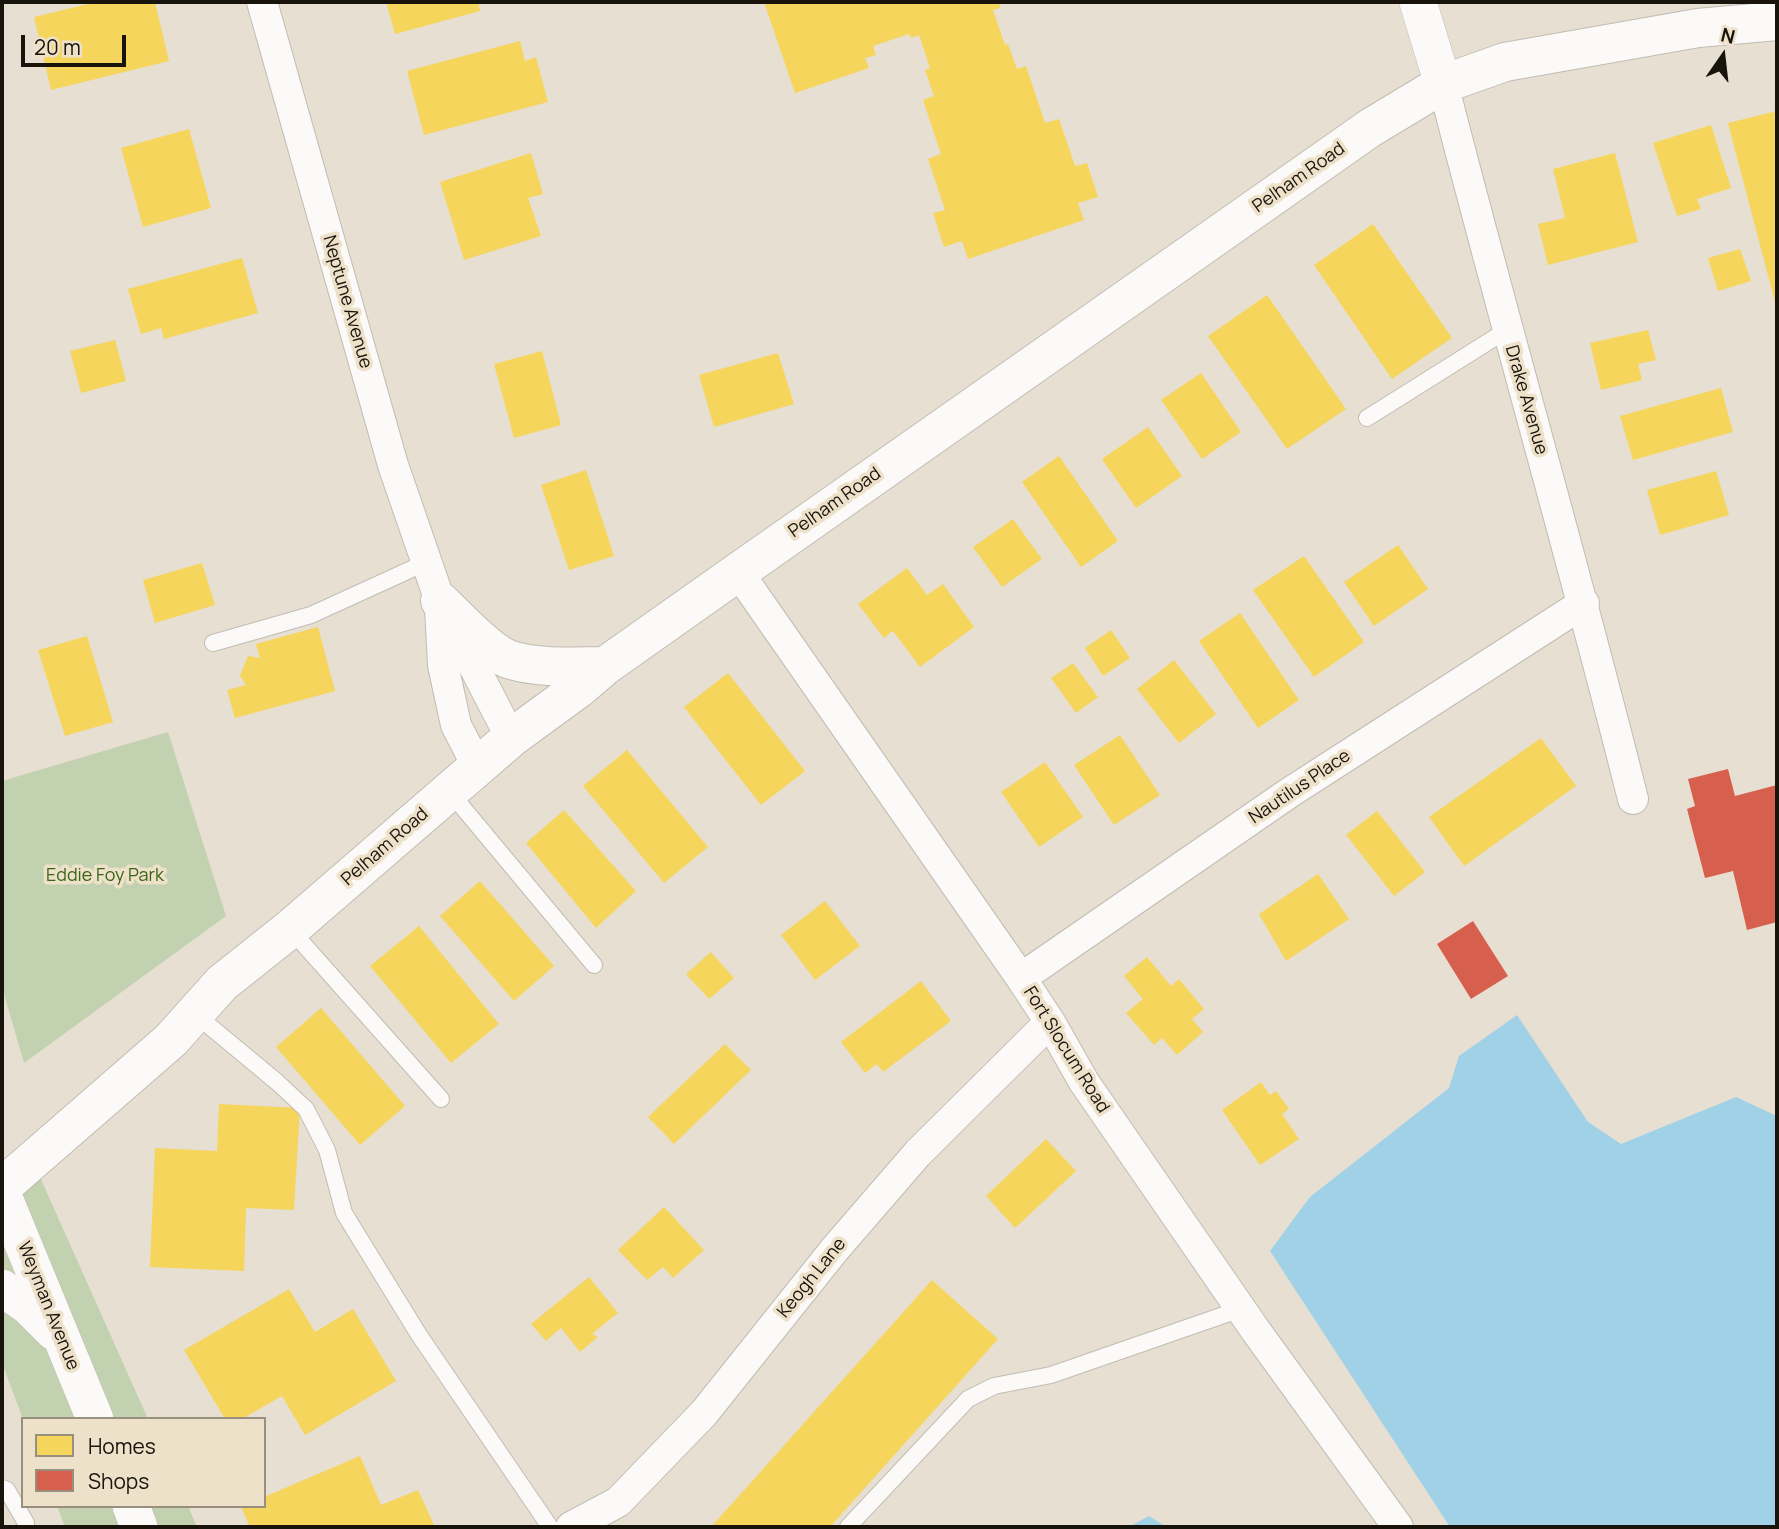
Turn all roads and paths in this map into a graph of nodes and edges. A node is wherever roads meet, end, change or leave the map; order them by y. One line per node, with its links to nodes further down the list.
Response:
1 (262, 2): 7 (street, Neptune Avenue)
2 (1418, 2): 4 (street, Drake Avenue)
3 (1777, 21): 4 (main road, Pelham Road)
4 (1443, 84): 5 (street, Drake Avenue); 8 (main road, Pelham Road)
5 (1507, 330): 6 (lane); 10 (street, Drake Avenue)
6 (1367, 418)
7 (427, 562): 9 (street, Neptune Avenue); 11 (lane)
8 (738, 572): 12 (main road, Pelham Road); 19 (street, Fort Slocum Road)
9 (440, 601): 12 (main road); 13 (street, Neptune Avenue); 14 (street, Neptune Avenue)
10 (1584, 603): 16 (street, Drake Avenue); 19 (street, Nautilus Place)
11 (213, 643)
12 (605, 666): 13 (main road, Pelham Road)
13 (511, 738): 14 (main road, Pelham Road)
14 (477, 766): 15 (main road, Pelham Road)
15 (449, 792): 17 (main road, Pelham Road); 18 (lane)
16 (1633, 799)
17 (290, 929): 20 (main road, Pelham Road); 22 (lane)
18 (594, 965)
19 (1021, 978): 21 (street, Fort Slocum Road)
20 (195, 1014): 23 (main road, Pelham Road); 33 (lane)
21 (1050, 1022): 26 (street, Fort Slocum Road); 34 (street, Keogh Lane)
22 (441, 1099)
23 (2, 1187)
24 (2, 1193): 27 (street, Weyman Avenue)
25 (2, 1287): 27 (street)
26 (1241, 1309): 35 (lane); 36 (street, Fort Slocum Road)
27 (62, 1340): 28 (street, Weyman Avenue)
28 (93, 1417)
29 (2, 1488): 31 (lane)
30 (132, 1508): 32 (street)
31 (26, 1527)
32 (139, 1527)
33 (550, 1527)
34 (571, 1527)
35 (848, 1527)
36 (1398, 1527)

